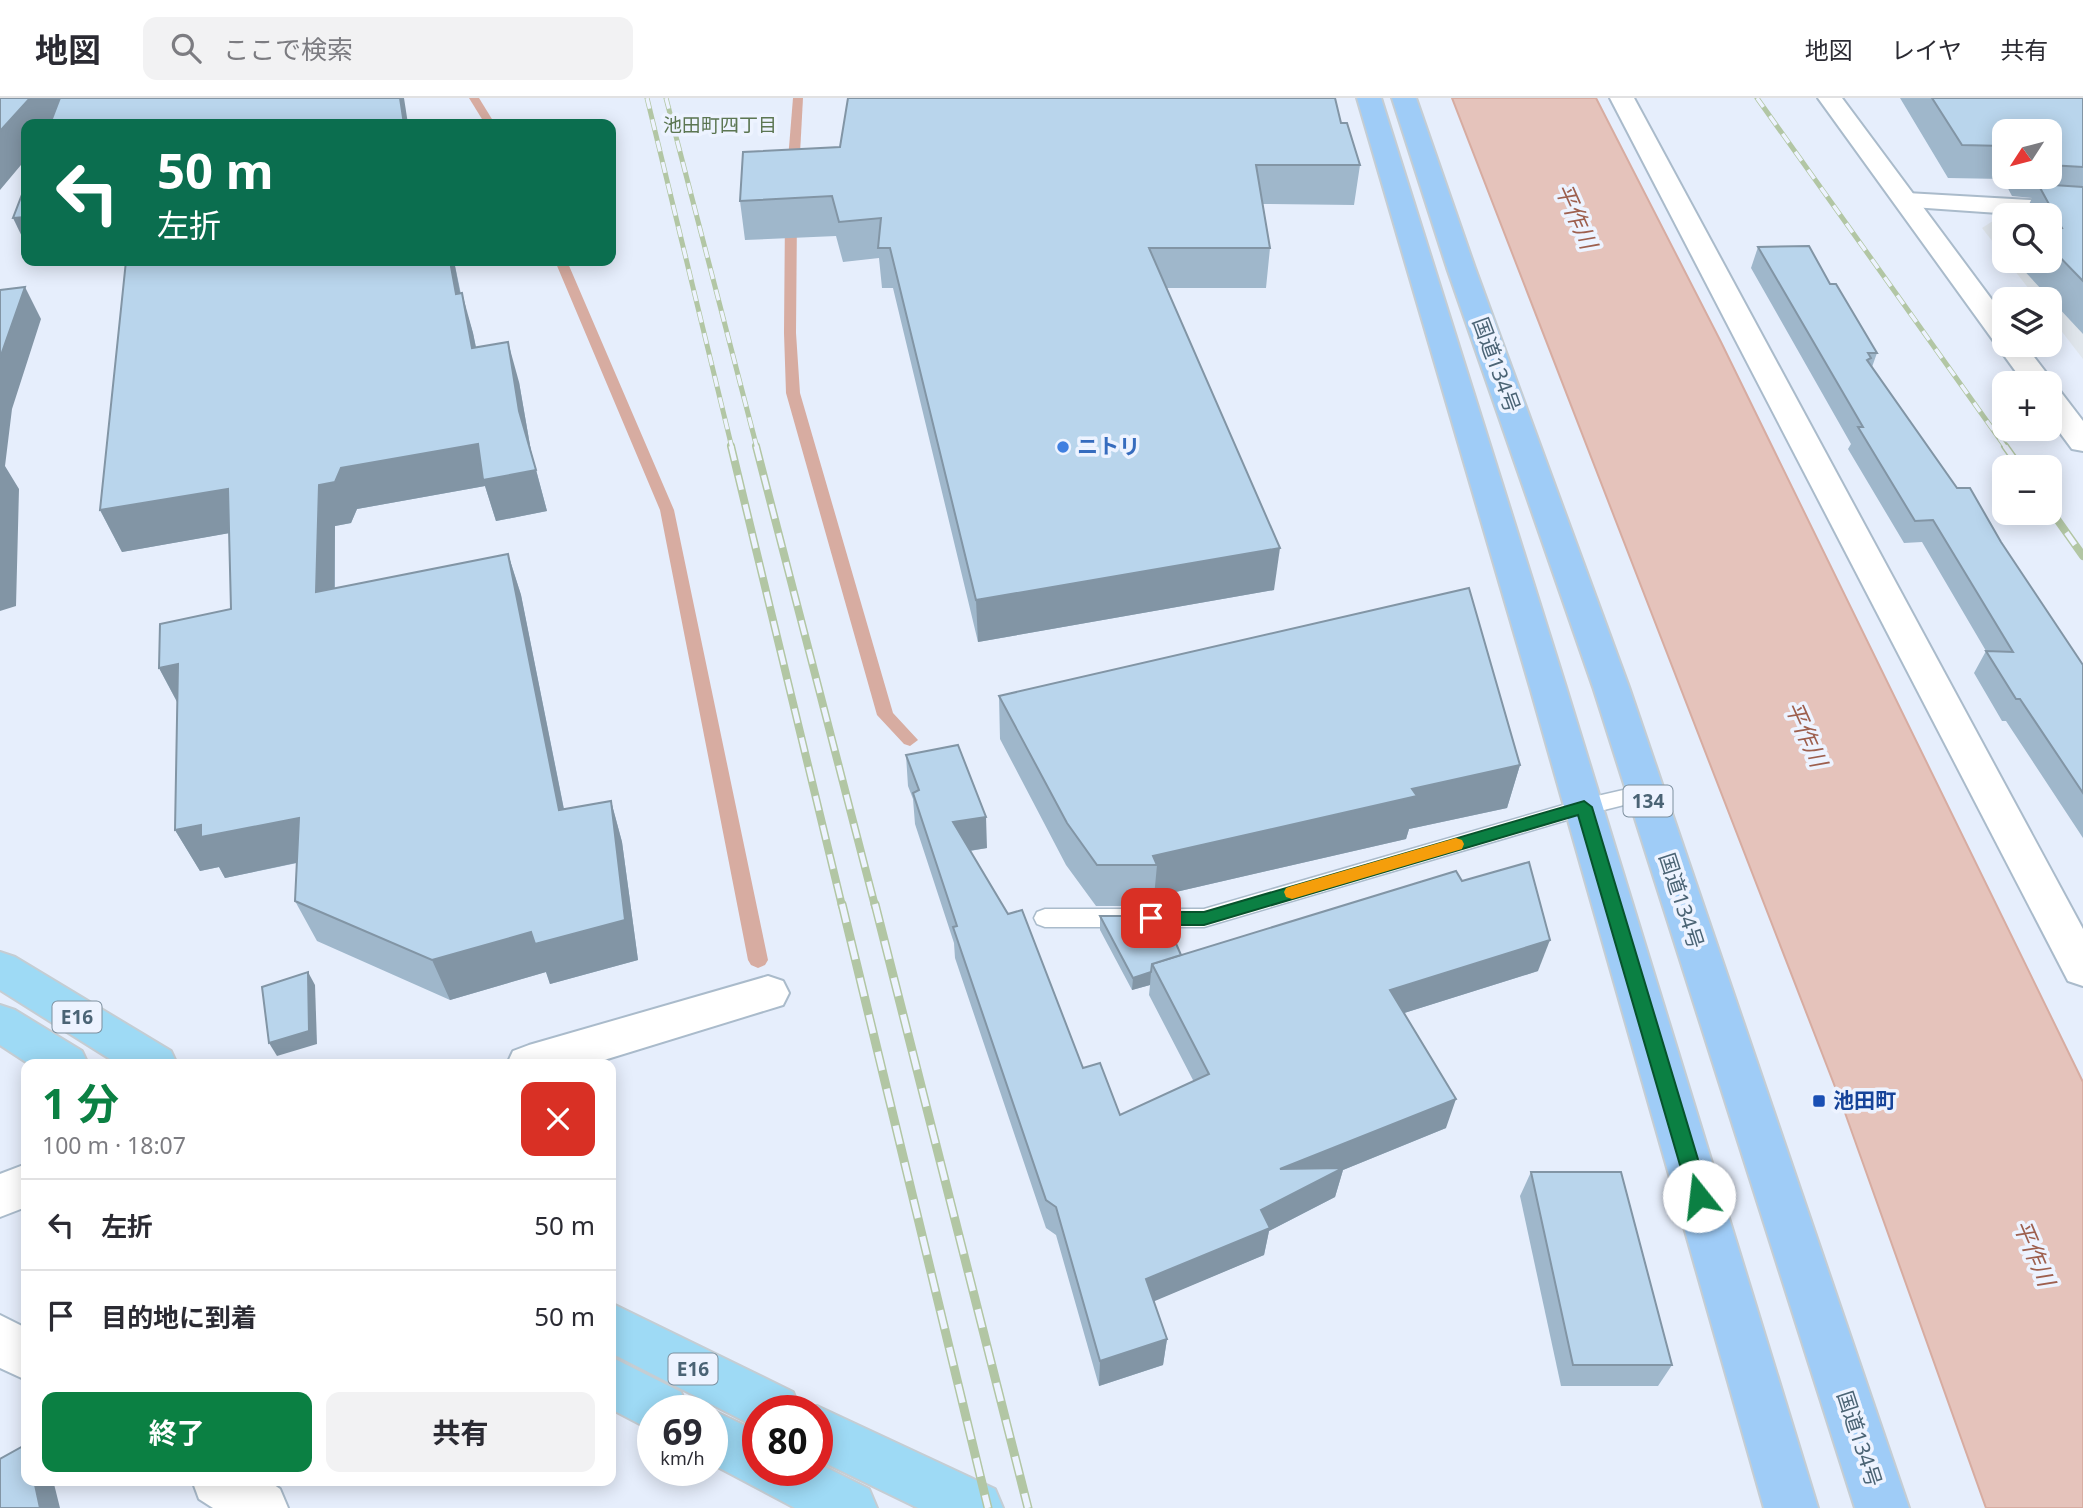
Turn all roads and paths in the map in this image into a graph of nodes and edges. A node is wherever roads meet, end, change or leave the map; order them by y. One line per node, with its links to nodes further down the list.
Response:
1 (1369, 98): 13 (highway, 国道134号)
2 (1404, 98): 12 (highway, 国道134号 / 134)
3 (1622, 98): 16 (street)
4 (1830, 98): 5 (street)
5 (1907, 201): 6 (street); 7 (street)
6 (2083, 211)
7 (1992, 319)
8 (2019, 357): 9 (street)
9 (2030, 371)
10 (2062, 414): 11 (street)
11 (2083, 442)
12 (1645, 793): 13 (lane); 37 (highway, 国道134号 / 134)
13 (1584, 807): 14 (lane); 36 (highway, 国道134号)
14 (1045, 918)
15 (0, 969): 20 (highway, E16)
16 (2083, 969)
17 (768, 993): 21 (street)
18 (0, 1023): 19 (highway, E16)
19 (58, 1059)
20 (147, 1059)
21 (546, 1059)
22 (21, 1187): 23 (street)
23 (0, 1196)
24 (616, 1330): 28 (highway, E16)
25 (0, 1339): 26 (street)
26 (21, 1353)
27 (616, 1385): 29 (highway, E16)
28 (745, 1395)
29 (637, 1396)
30 (833, 1440): 35 (highway)
31 (227, 1486): 33 (street)
32 (808, 1486): 34 (highway)
33 (261, 1508)
34 (850, 1508)
35 (976, 1508)
36 (1791, 1508)
37 (1882, 1508)

